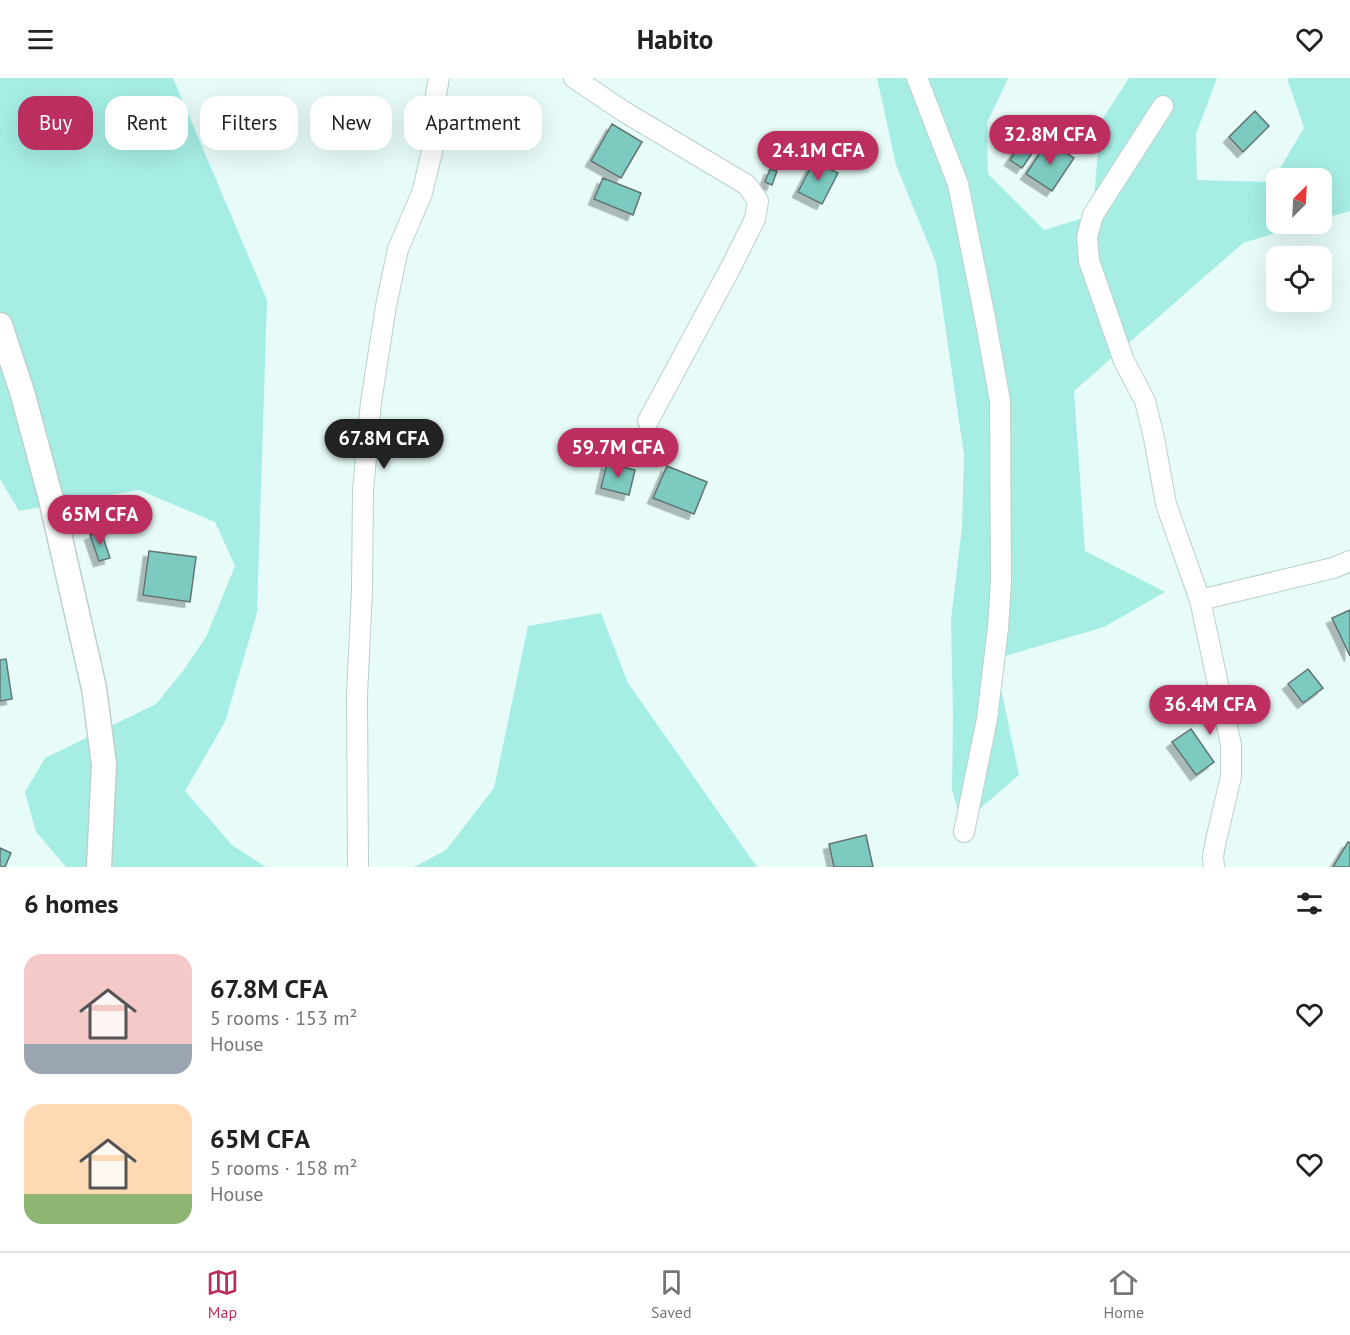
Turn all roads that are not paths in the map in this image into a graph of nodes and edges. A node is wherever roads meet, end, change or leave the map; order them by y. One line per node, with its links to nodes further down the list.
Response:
1 (439, 78): 11 (street)
2 (574, 78): 6 (street)
3 (917, 78): 9 (street)
4 (1163, 106): 8 (street)
5 (0, 325): 10 (street)
6 (648, 421)
7 (1350, 561): 8 (street)
8 (1200, 600): 12 (street)
9 (964, 832)
10 (99, 867)
11 (358, 867)
12 (1214, 867)

